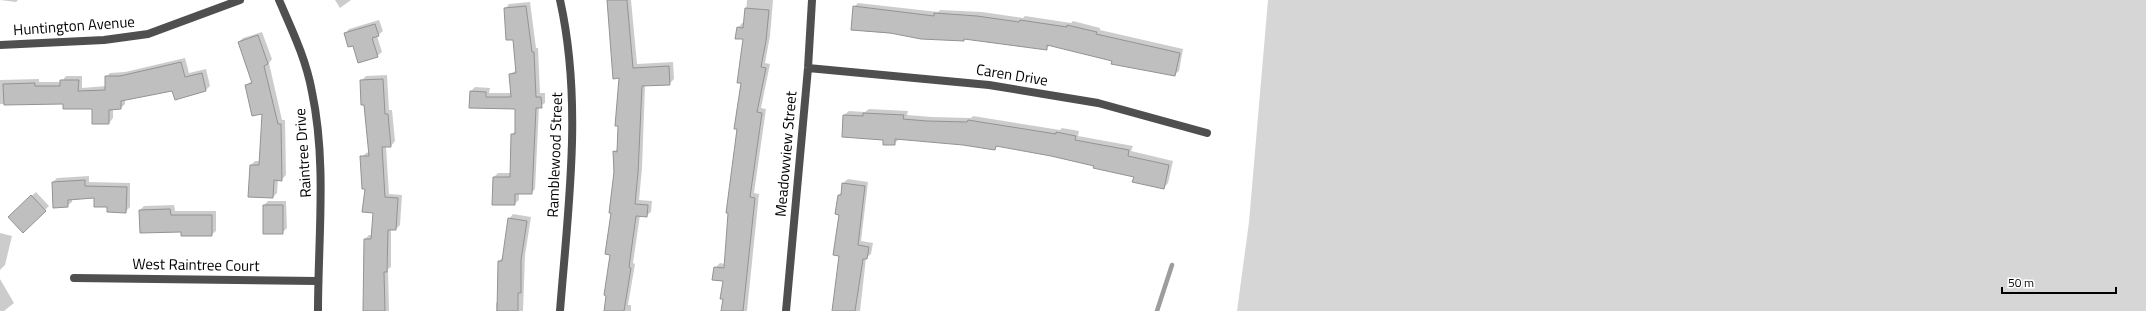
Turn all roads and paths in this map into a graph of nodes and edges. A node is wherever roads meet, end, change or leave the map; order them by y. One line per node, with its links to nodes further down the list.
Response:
1 (240, 0): 5 (street, Huntington Avenue)
2 (279, 0): 9 (street, Raintree Drive)
3 (560, 0): 11 (street, Ramblewood Street)
4 (812, 0): 6 (street, Meadowview Street)
5 (0, 45)
6 (808, 68): 7 (street, Caren Drive); 12 (street, Meadowview Street)
7 (1207, 133)
8 (74, 278): 9 (street, West Raintree Court)
9 (317, 281): 10 (street, Raintree Drive)
10 (318, 311)
11 (560, 311)
12 (786, 311)

